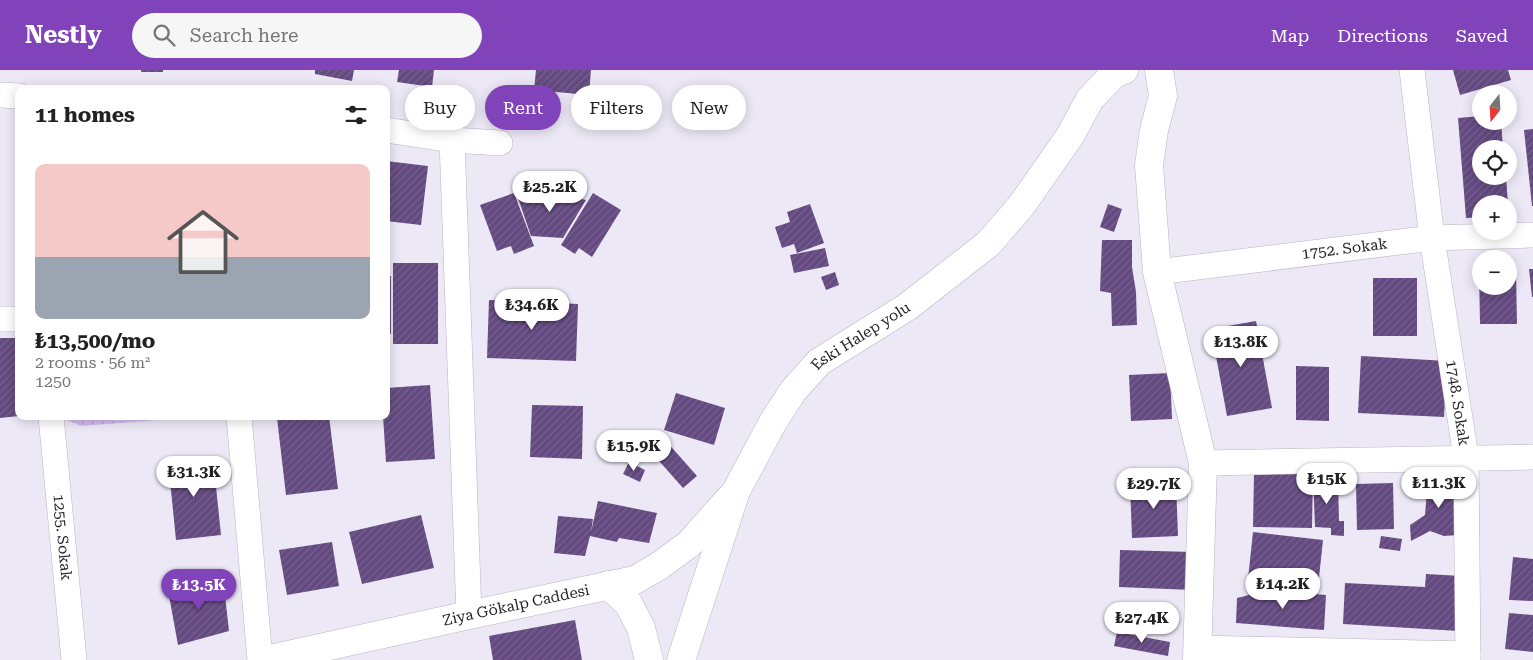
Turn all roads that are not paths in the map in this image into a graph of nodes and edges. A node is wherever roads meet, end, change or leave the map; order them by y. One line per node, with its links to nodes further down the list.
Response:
1 (1124, 70): 19 (street, Eski Halep yolu)
2 (1160, 70): 11 (street)
3 (1412, 70): 10 (street, 1748. Sokak)
4 (0, 95): 5 (street)
5 (15, 96)
6 (390, 131): 7 (street)
7 (452, 140): 8 (street); 21 (street)
8 (500, 143)
9 (1533, 235): 10 (street, 1752. Sokak)
10 (1432, 238): 11 (street, 1752. Sokak); 17 (street, 1748. Sokak)
11 (1157, 272): 18 (street)
12 (0, 319): 13 (street)
13 (15, 319)
14 (51, 420): 24 (street, 1255. Sokak)
15 (238, 420): 25 (street)
16 (1533, 456): 17 (street)
17 (1466, 457): 18 (street); 23 (street, 1748. Sokak)
18 (1203, 463): 22 (street)
19 (736, 491): 20 (street, Ziya Gökalp Caddesi); 28 (street, Eski Halep yolu)
20 (608, 585): 21 (street, Ziya Gökalp Caddesi); 27 (street)
21 (469, 615): 26 (street, Ziya Gökalp Caddesi)
22 (1198, 654): 23 (street)
23 (1468, 657)
24 (74, 660)
25 (260, 660)
26 (266, 660)
27 (649, 660)
28 (681, 660)

